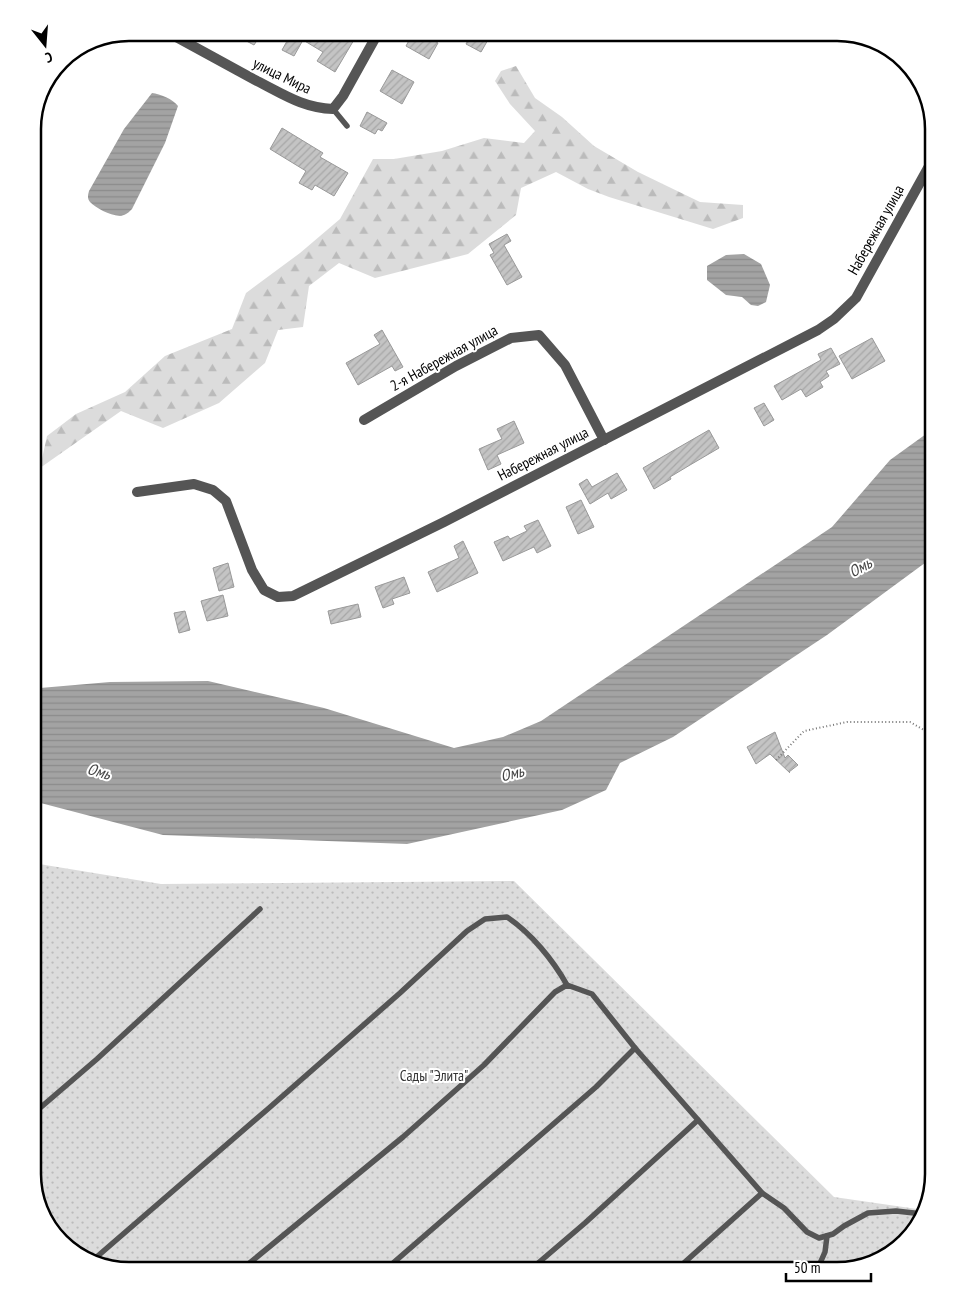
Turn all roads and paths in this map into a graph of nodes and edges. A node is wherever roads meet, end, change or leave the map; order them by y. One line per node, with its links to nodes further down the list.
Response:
1 (186, 41): 3 (street, улица Мира)
2 (374, 41): 3 (street)
3 (333, 109): 4 (lane)
4 (347, 126)
5 (925, 175): 7 (street, Набережная улица)
6 (364, 420): 7 (street, 2-я Набережная улица)
7 (604, 440): 8 (street, Набережная улица)
8 (137, 492)
9 (925, 731): 10 (path)
10 (776, 760)
11 (260, 909): 14 (lane)
12 (566, 985): 13 (lane); 19 (lane); 20 (lane)
13 (635, 1048): 15 (lane); 21 (lane)
14 (41, 1106)
15 (698, 1120): 16 (lane); 22 (lane)
16 (762, 1192): 18 (lane); 23 (lane)
17 (915, 1213): 18 (lane)
18 (826, 1236): 24 (lane)
19 (98, 1256)
20 (251, 1262)
21 (394, 1262)
22 (539, 1262)
23 (685, 1262)
24 (820, 1262)

